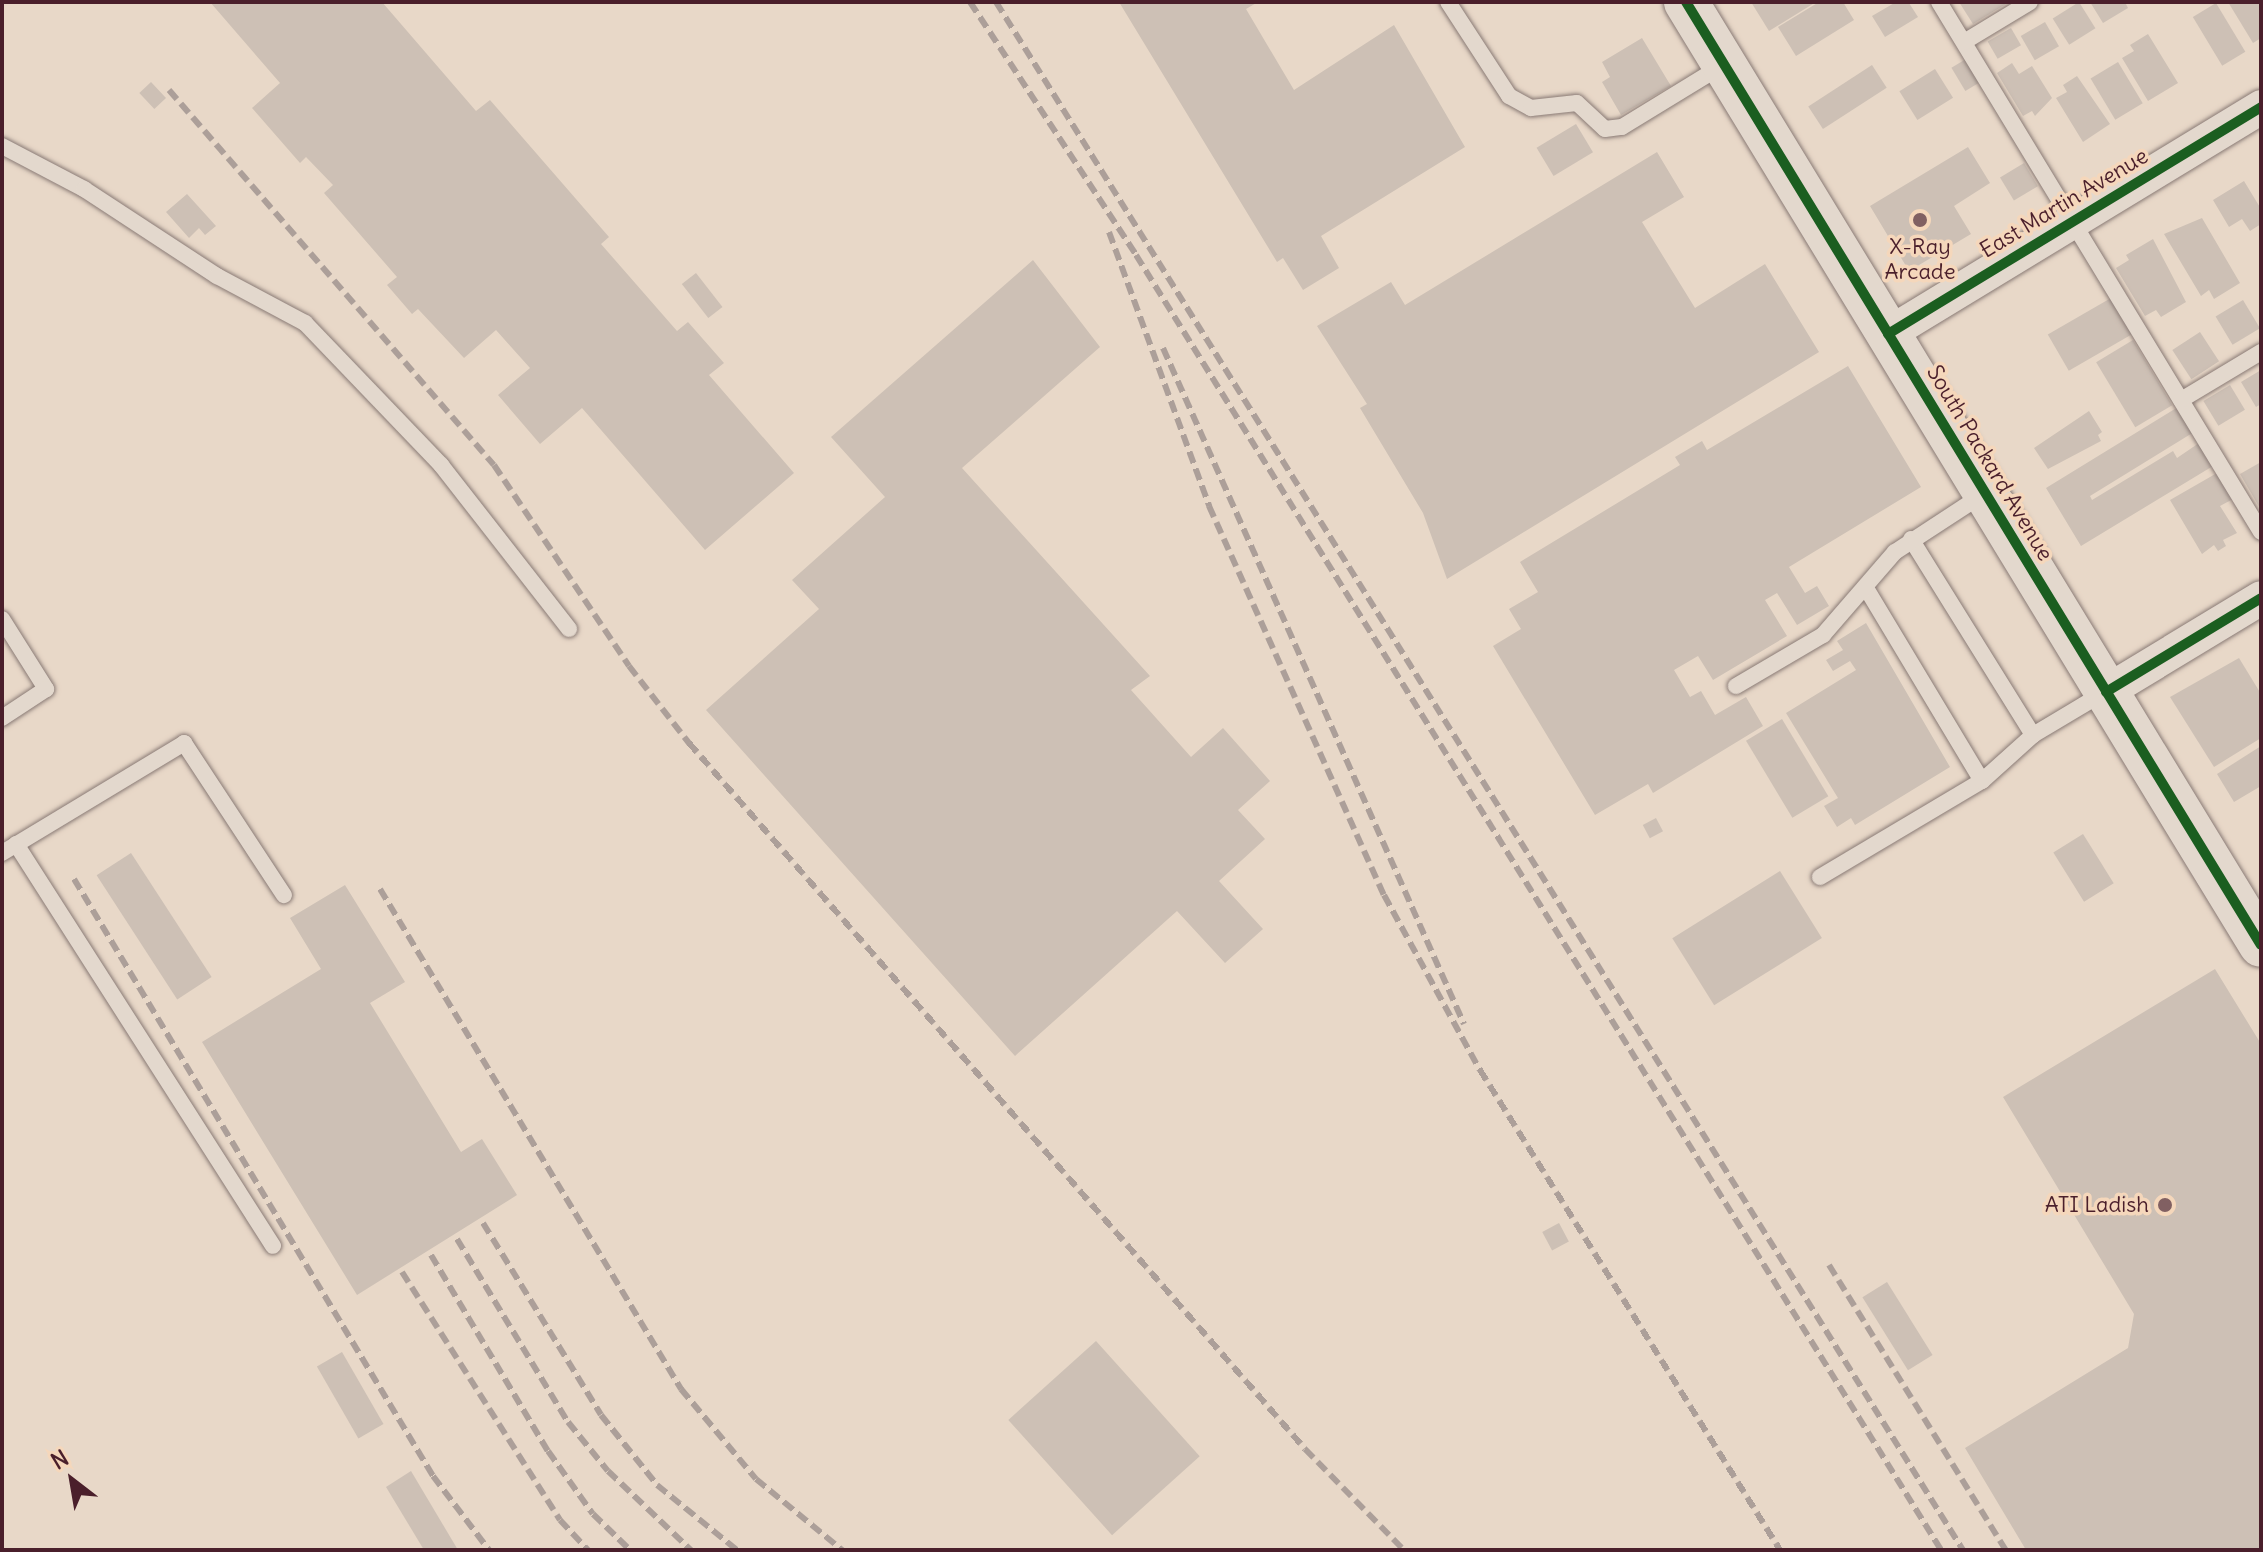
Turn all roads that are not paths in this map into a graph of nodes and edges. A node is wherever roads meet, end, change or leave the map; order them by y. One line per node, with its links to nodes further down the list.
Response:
1 (1448, 2): 6 (lane)
2 (1686, 2): 6 (street, South Packard Avenue)
3 (1939, 2): 5 (lane)
4 (2030, 2): 5 (lane)
5 (1964, 42): 9 (lane)
6 (1724, 64): 10 (street, South Packard Avenue)
7 (2261, 107): 9 (street, East Martin Avenue)
8 (2, 146): 19 (lane)
9 (2073, 220): 10 (street, East Martin Avenue); 12 (lane)
10 (1888, 334): 13 (street, South Packard Avenue)
11 (2261, 352): 12 (lane)
12 (2181, 400): 14 (lane)
13 (1985, 493): 15 (lane); 21 (street, South Packard Avenue)
14 (2261, 532)
15 (1911, 539): 16 (lane); 23 (lane)
16 (1866, 588): 20 (lane); 24 (lane)
17 (2261, 598): 21 (street)
18 (4, 626): 22 (lane)
19 (569, 629)
20 (1736, 686)
21 (2106, 692): 23 (lane); 28 (street, South Packard Avenue)
22 (2, 718)
23 (2033, 735): 24 (lane)
24 (1982, 781): 26 (lane)
25 (9, 849): 27 (lane); 29 (lane)
26 (1820, 877)
27 (284, 895)
28 (2261, 945)
29 (273, 1246)

